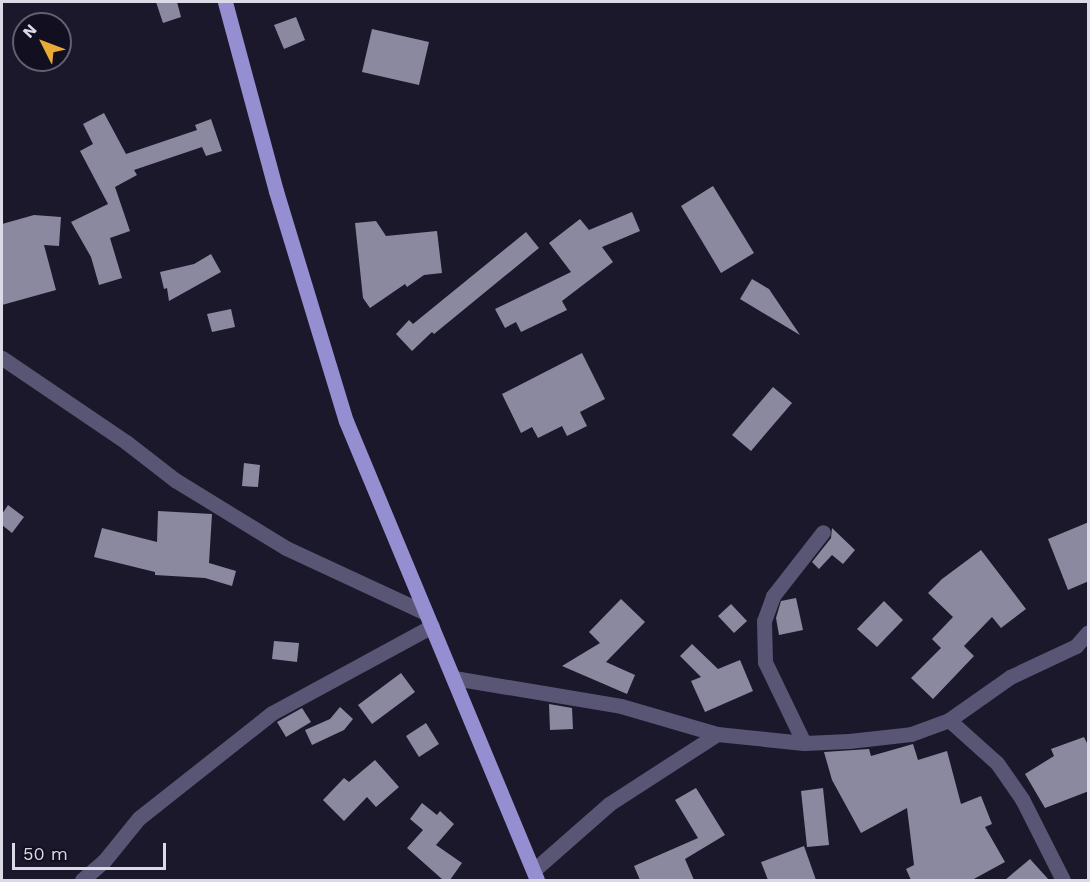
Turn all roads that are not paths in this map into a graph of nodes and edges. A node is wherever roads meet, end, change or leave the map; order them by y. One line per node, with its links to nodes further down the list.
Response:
1 (225, 2): 4 (main road)
2 (2, 358): 4 (street)
3 (823, 532): 9 (street)
4 (429, 620): 6 (main road); 10 (street)
5 (1089, 632): 7 (street)
6 (454, 678): 8 (street); 11 (main road)
7 (949, 720): 9 (street); 14 (street)
8 (717, 734): 9 (street); 11 (street)
9 (804, 743)
10 (104, 861): 12 (street); 13 (street)
11 (535, 875)
12 (82, 880)
13 (102, 880)
14 (1063, 880)

